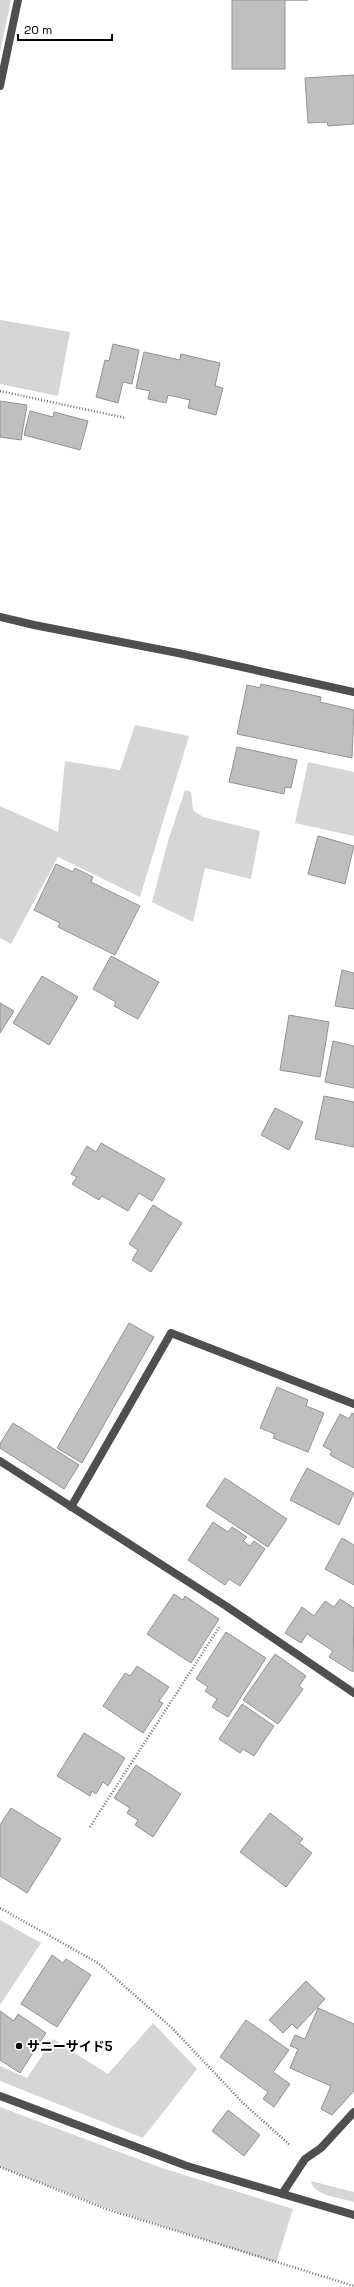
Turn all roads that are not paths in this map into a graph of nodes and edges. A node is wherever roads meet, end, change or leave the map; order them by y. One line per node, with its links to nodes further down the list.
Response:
1 (18, 0): 2 (street)
2 (0, 86)
3 (0, 617): 4 (street)
4 (354, 692)
5 (354, 1404): 7 (street)
6 (0, 1462): 7 (street)
7 (71, 1507): 8 (street)
8 (354, 1693)
9 (0, 2096): 11 (street)
10 (354, 2112): 11 (street)
11 (282, 2194): 12 (street)
12 (354, 2215)

